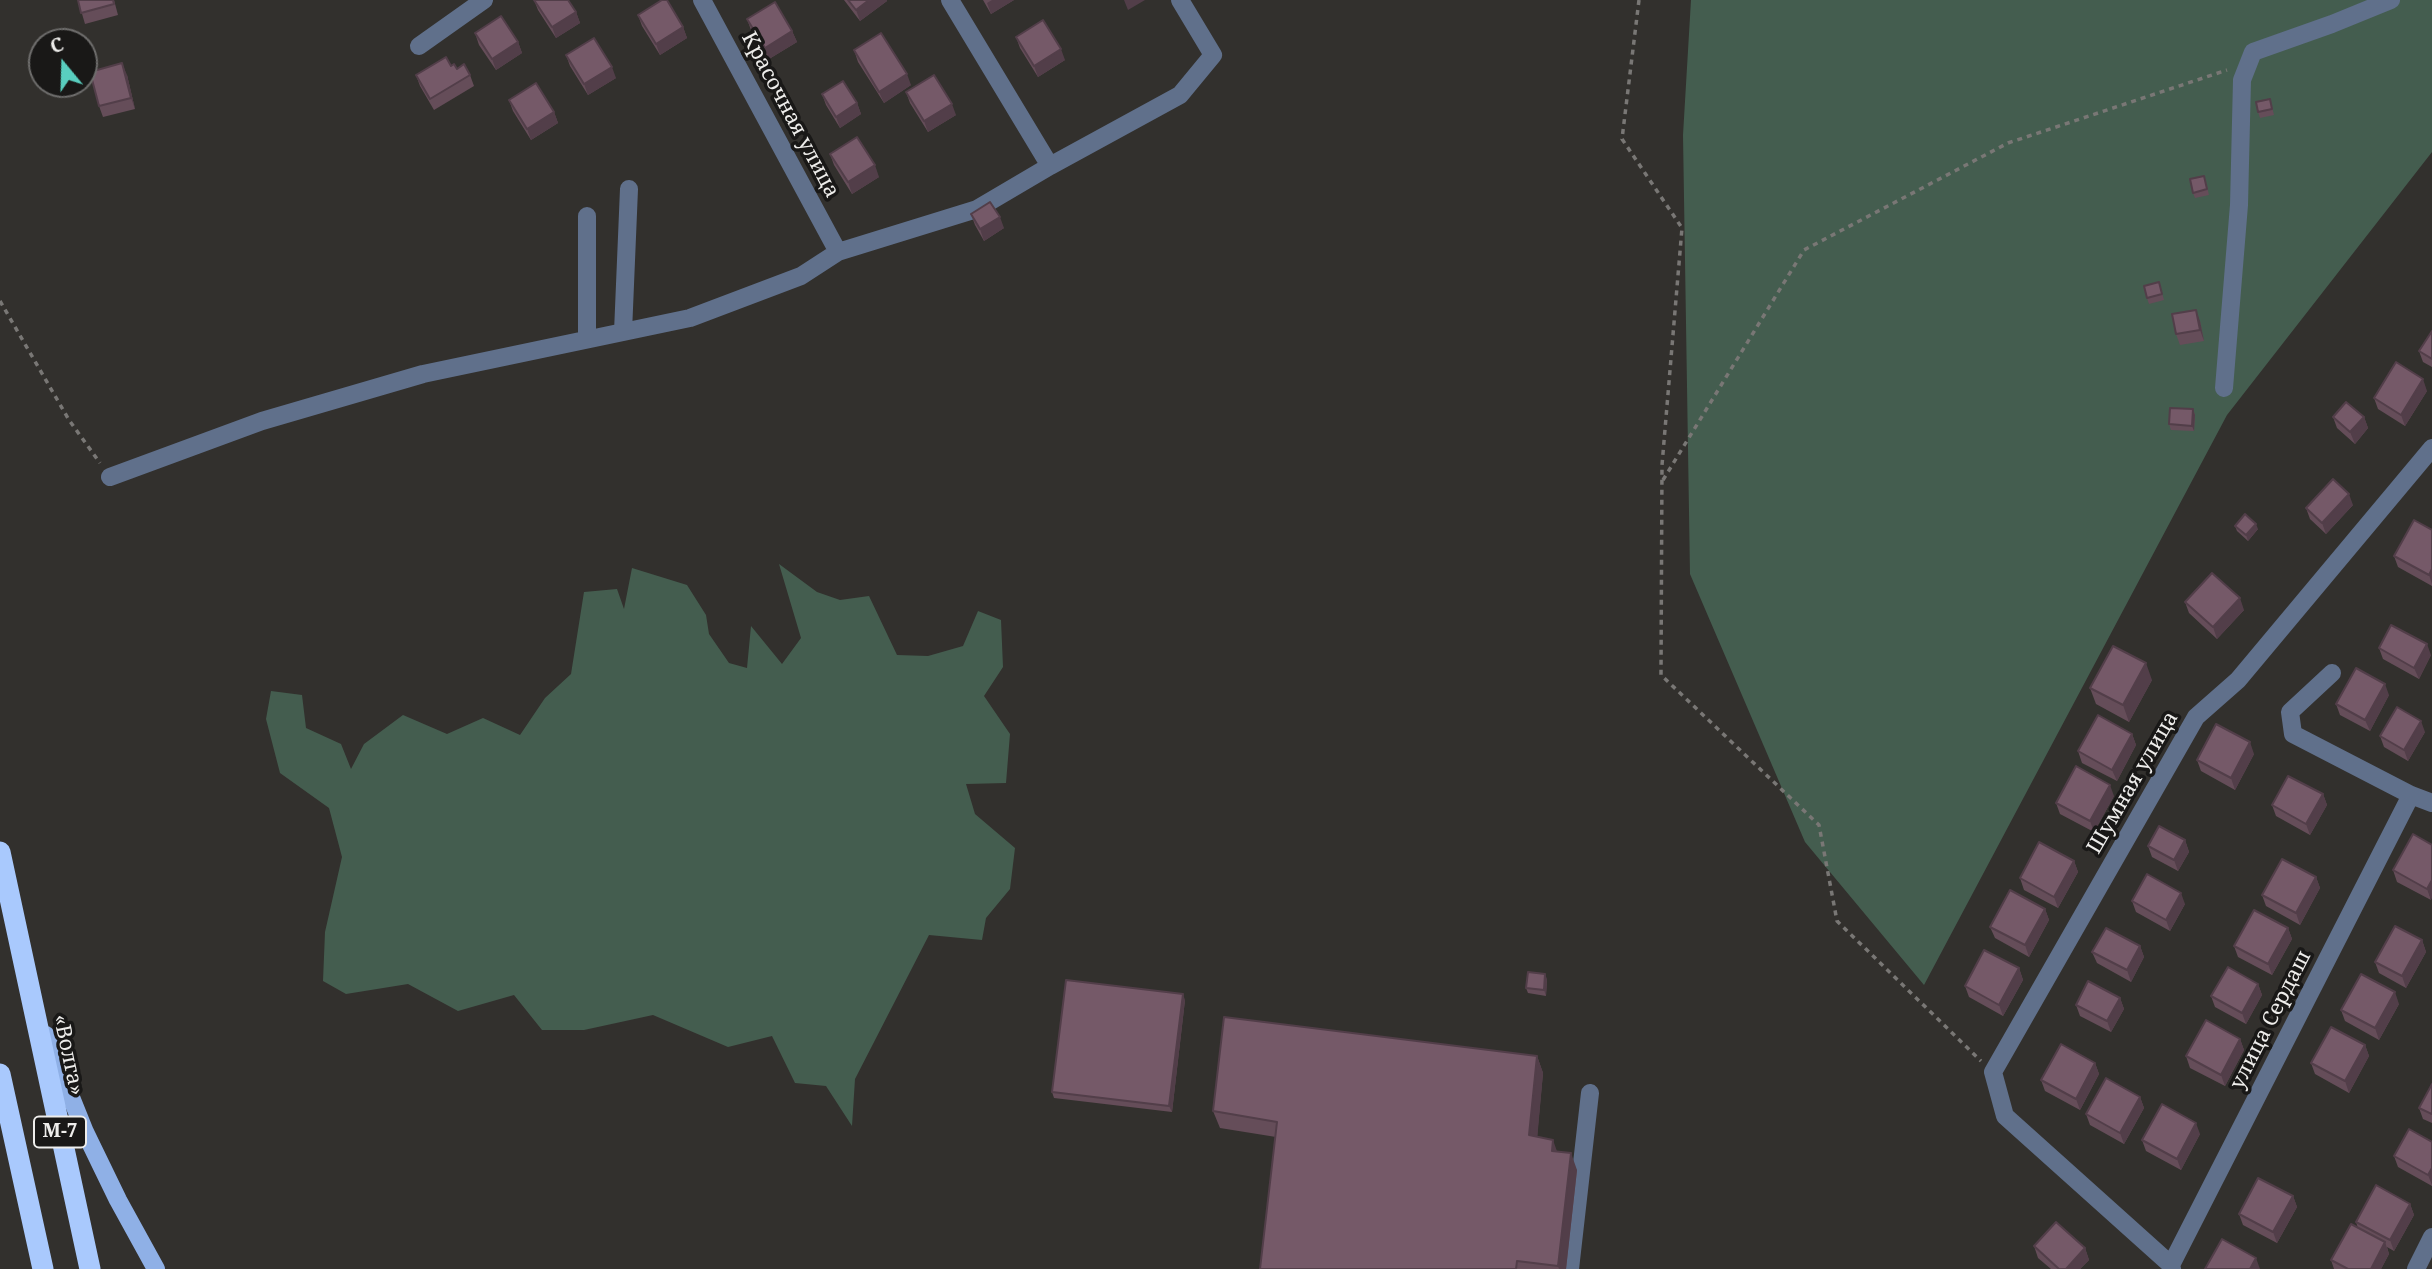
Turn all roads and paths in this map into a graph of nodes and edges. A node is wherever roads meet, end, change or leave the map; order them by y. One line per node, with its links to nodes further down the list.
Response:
1 (484, 0): 7 (street)
2 (702, 0): 12 (street, Красочная улица)
3 (950, 0): 9 (street)
4 (1180, 0): 9 (street)
5 (1639, 0): 19 (path)
6 (2390, 0): 8 (street)
7 (419, 46)
8 (2253, 52): 16 (street); 19 (path)
9 (1050, 166): 12 (street)
10 (629, 189): 14 (street)
11 (587, 216): 15 (street)
12 (838, 252): 14 (street)
13 (0, 301): 18 (path)
14 (623, 332): 15 (street)
15 (587, 339): 18 (street)
16 (2224, 388)
17 (2432, 448): 26 (street, Шумная улица)
18 (110, 477)
19 (1661, 481): 26 (path)
20 (2332, 673): 21 (street)
21 (2411, 795): 22 (street); 29 (street, улица Сердаш)
22 (2432, 803)
23 (0, 852): 24 (highway, «Волга» / М-7)
24 (30, 995): 31 (highway, «Волга» / М-7); 32 (main road)
25 (0, 1073): 30 (highway, М-7)
26 (1993, 1073): 29 (street)
27 (1590, 1093): 33 (street)
28 (2432, 1237): 34 (street)
29 (2172, 1267)
30 (43, 1269)
31 (90, 1269)
32 (156, 1269)
33 (1570, 1269)
34 (2416, 1269)

